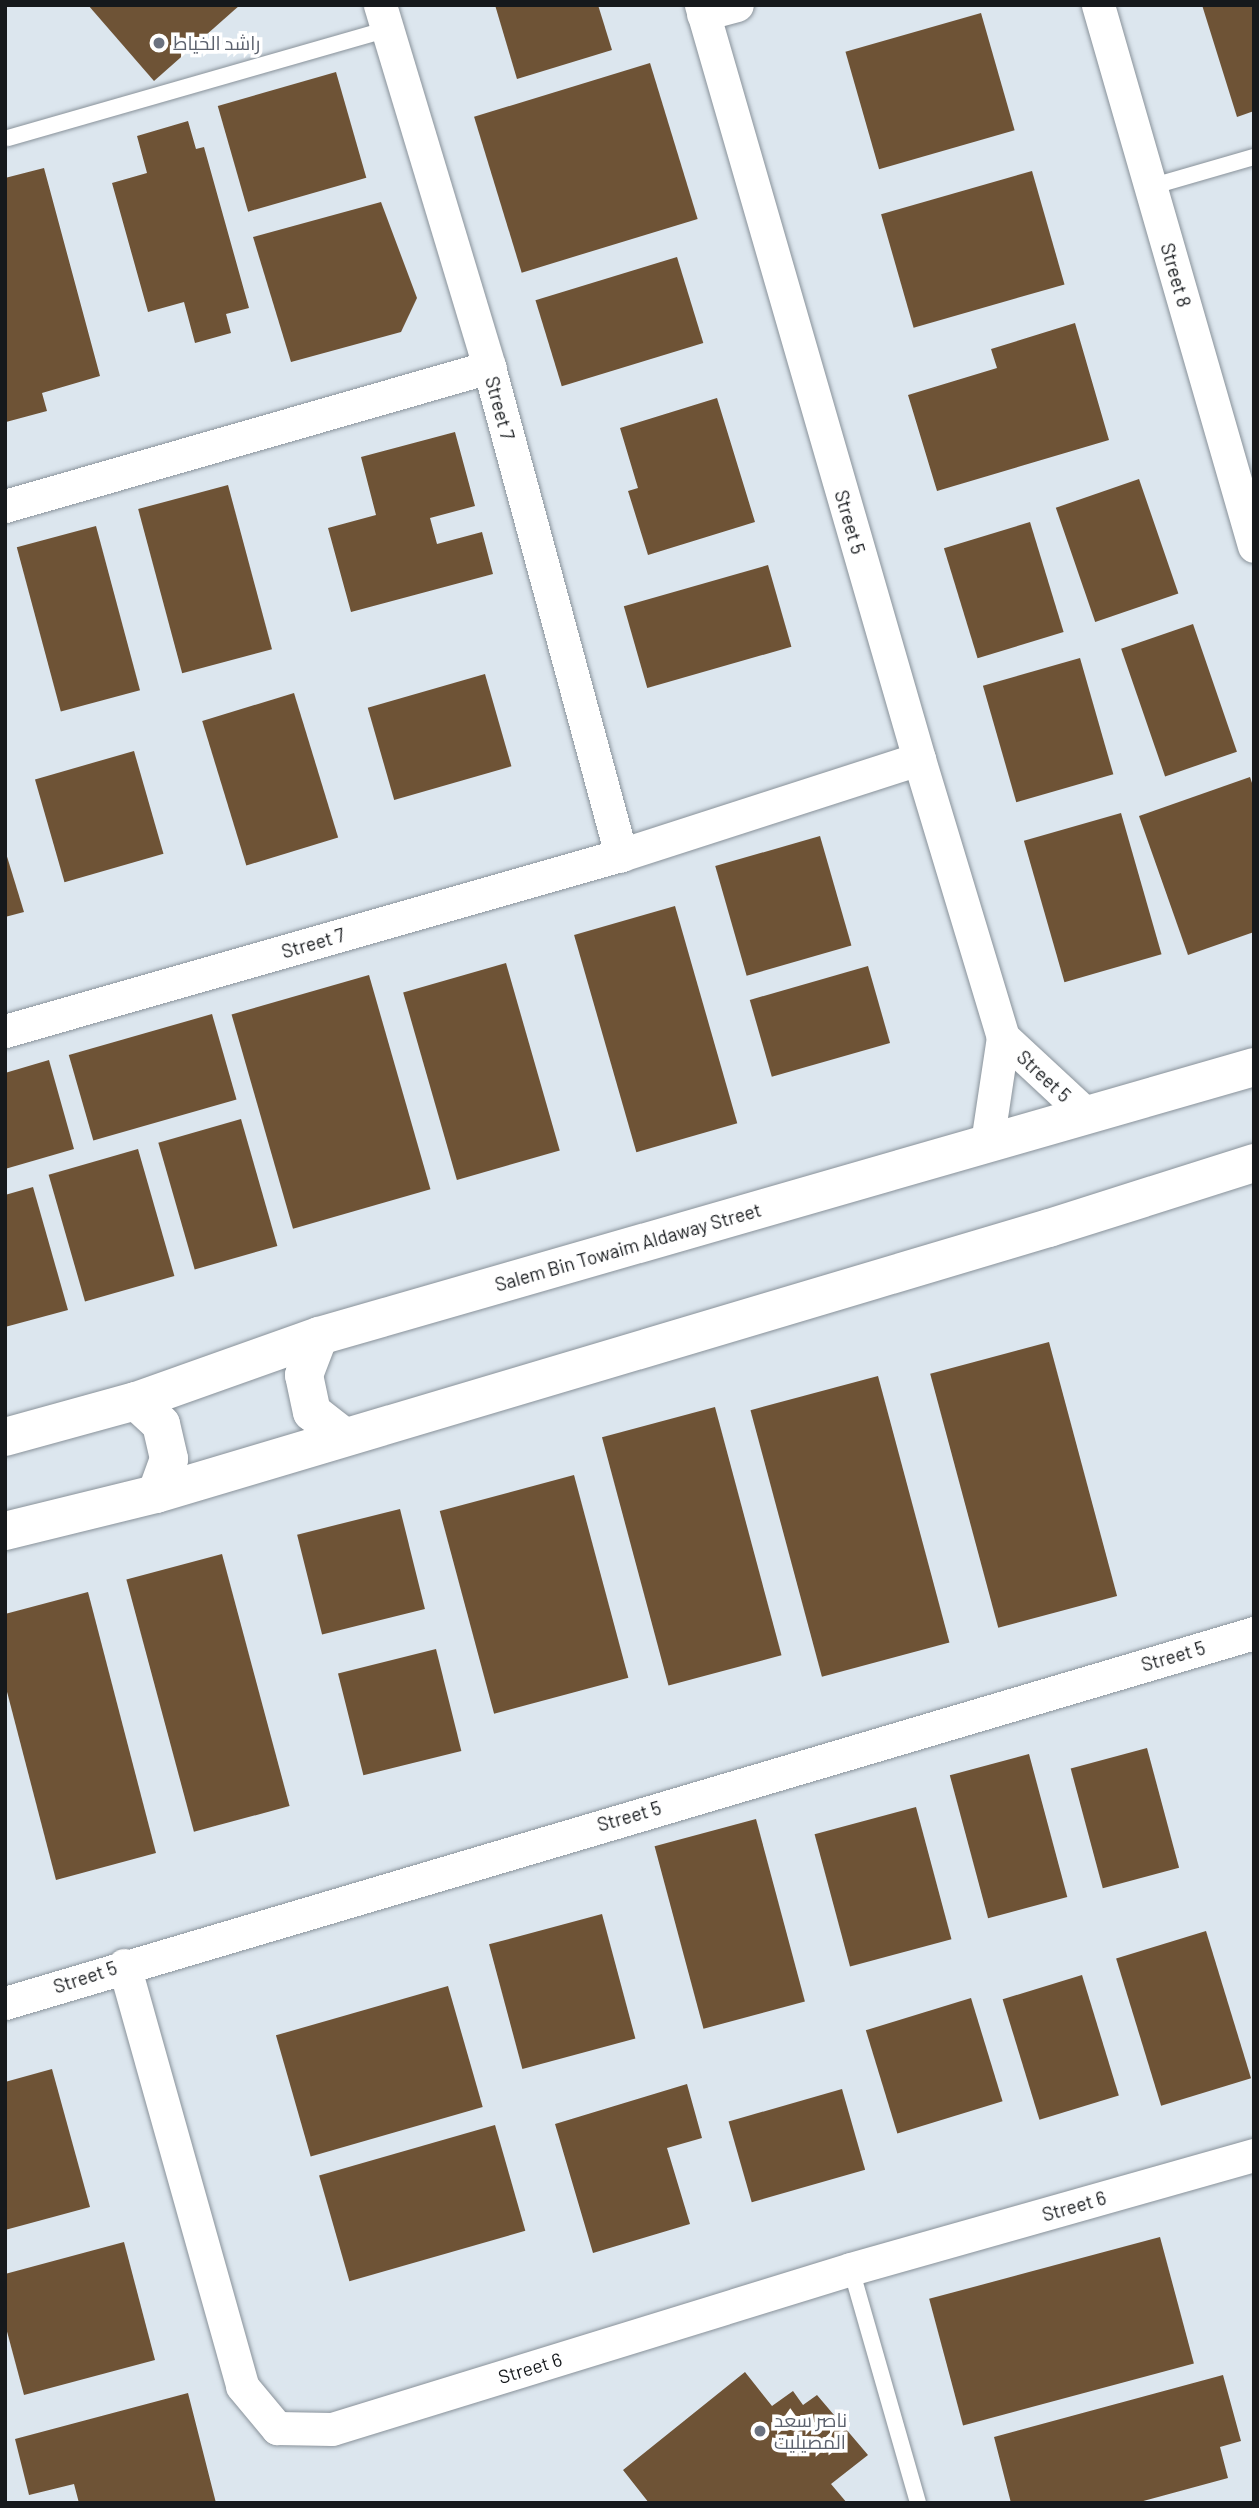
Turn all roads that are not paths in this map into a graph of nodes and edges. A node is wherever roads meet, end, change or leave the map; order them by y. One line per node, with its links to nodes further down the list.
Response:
1 (737, 5): 3 (street)
2 (1098, 5): 7 (street, Street 8)
3 (702, 10): 11 (street, Street 5)
4 (384, 17): 5 (lane); 8 (street, Street 7)
5 (8, 138)
6 (1254, 157): 7 (lane)
7 (1150, 187): 10 (street, Street 8)
8 (489, 367): 9 (street, Street 7); 12 (street, Street 7)
9 (5, 506)
10 (1254, 545)
11 (919, 760): 12 (street, Street 7); 14 (street, Street 5)
12 (621, 855): 13 (street, Street 7)
13 (5, 1031)
14 (1003, 1037): 16 (street, Street 5); 17 (street, Street 5)
15 (1254, 1067): 16 (street, Salem Bin Towaim Aldaway Street)
16 (1086, 1114): 17 (street, Salem Bin Towaim Aldaway Street)
17 (987, 1143): 19 (street, Salem Bin Towaim Aldaway Street)
18 (1254, 1163): 21 (street)
19 (320, 1336): 20 (street, Salem Bin Towaim Aldaway Street); 21 (street)
20 (136, 1401): 22 (street, Salem Bin Towaim Aldaway Street); 23 (street)
21 (343, 1436): 23 (street)
22 (5, 1437)
23 (156, 1494): 24 (street)
24 (5, 1531)
25 (1254, 1633): 26 (street, Street 5)
26 (124, 1965): 27 (street, Street 5); 29 (street, Street 6)
27 (5, 2003)
28 (1253, 2158): 29 (street, Street 6)
29 (851, 2269): 30 (lane)
30 (918, 2503)

